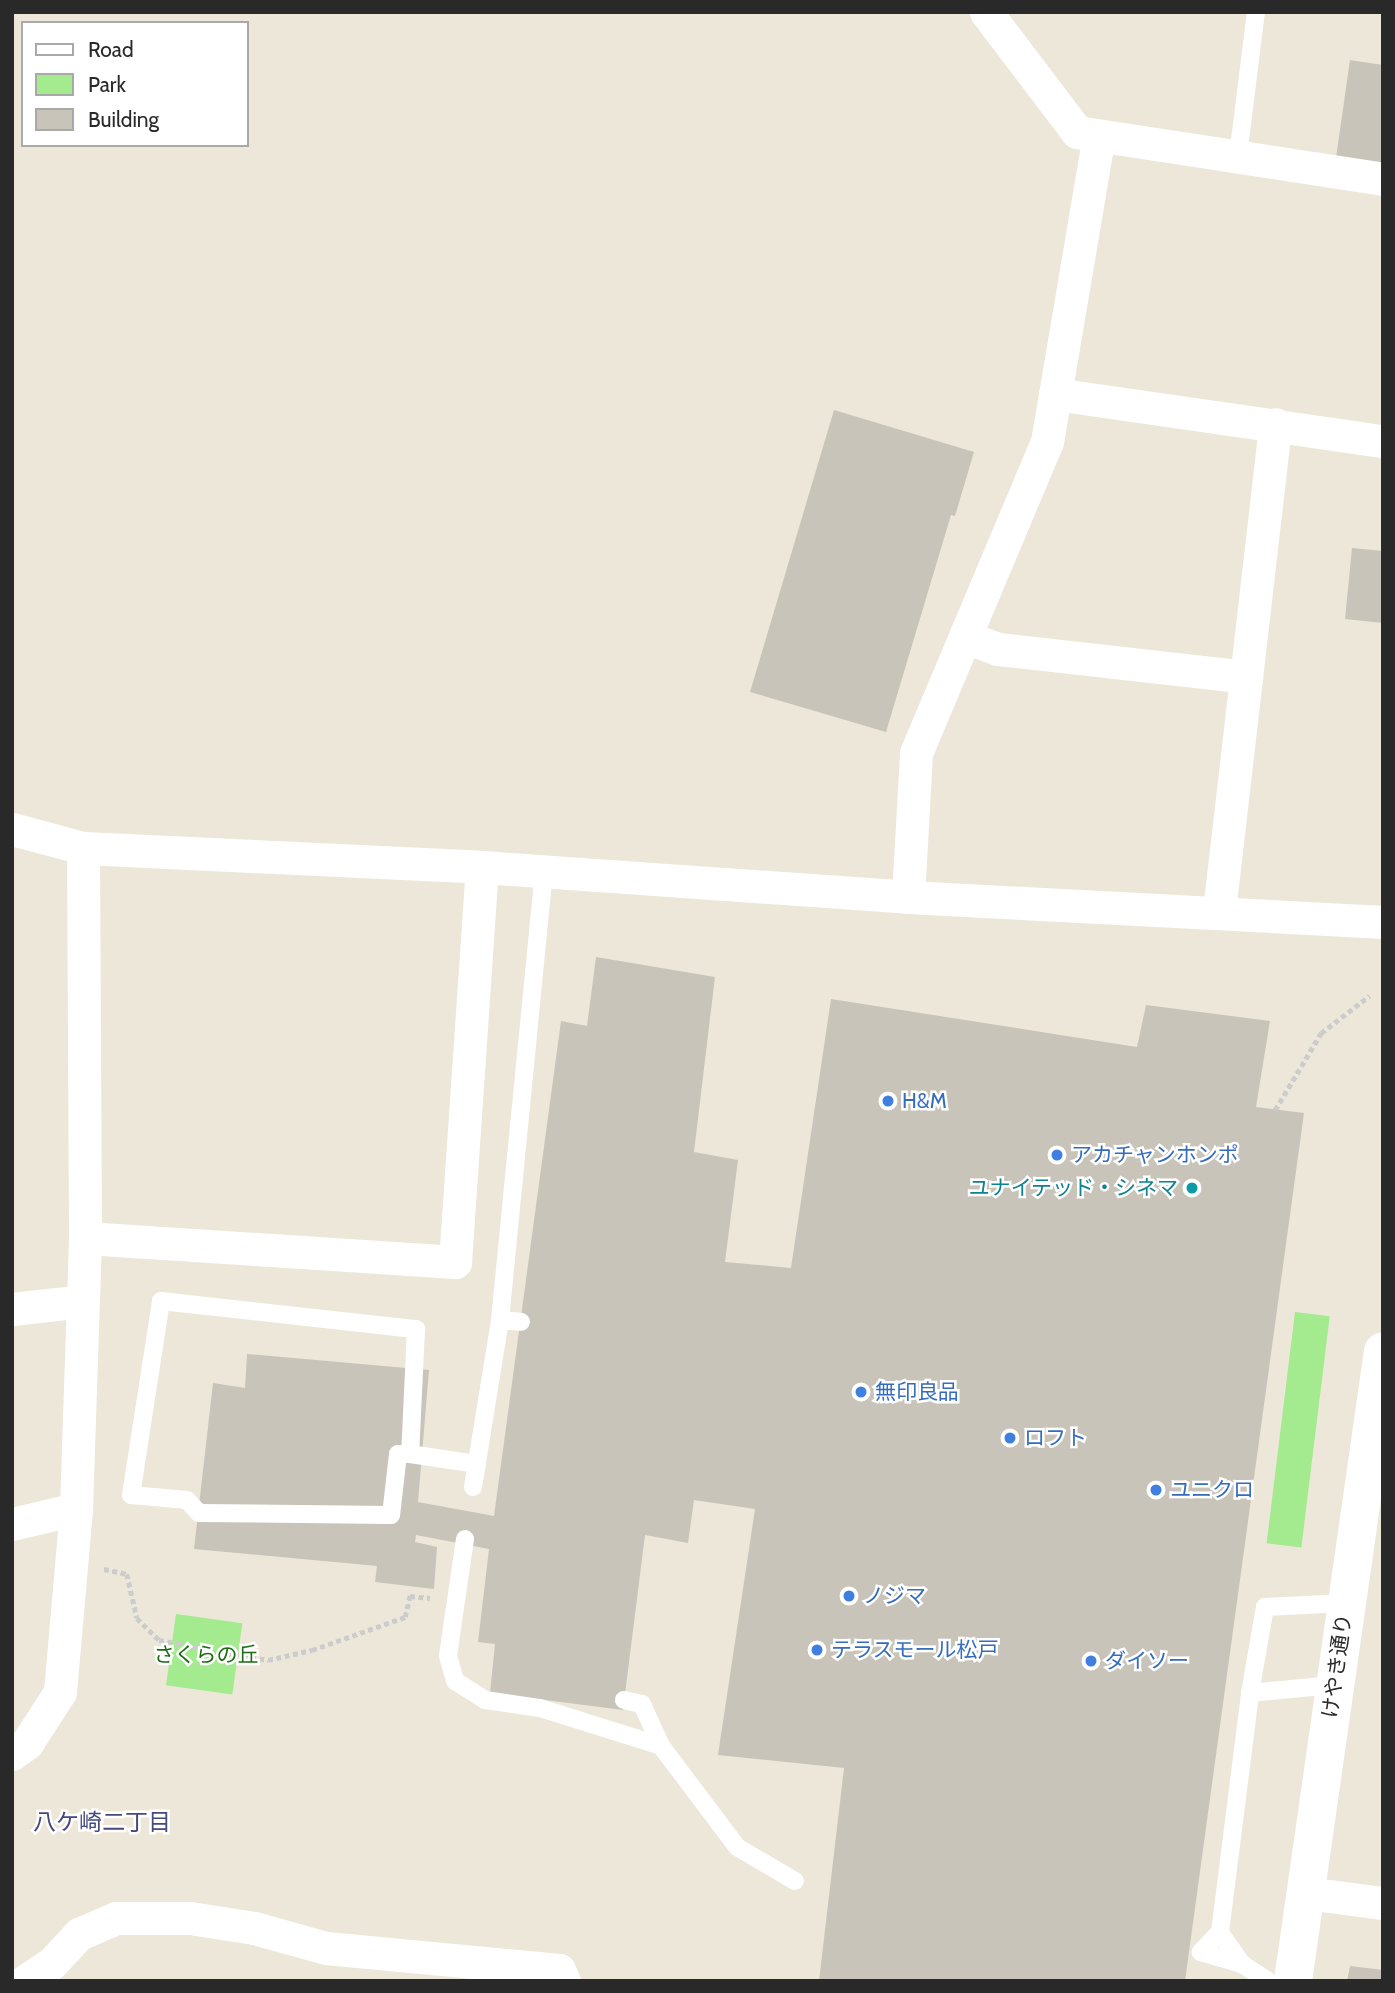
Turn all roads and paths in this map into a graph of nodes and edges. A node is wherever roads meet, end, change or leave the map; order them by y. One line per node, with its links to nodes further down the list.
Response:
1 (986, 12): 3 (street)
2 (1256, 12): 4 (lane)
3 (1099, 136): 4 (street); 6 (street)
4 (1238, 156): 5 (street)
5 (1383, 178)
6 (1055, 394): 7 (street); 9 (street)
7 (1275, 424): 8 (street); 10 (street)
8 (1383, 441)
9 (965, 637): 10 (street); 15 (street)
10 (1246, 677): 16 (street)
11 (12, 829): 12 (street)
12 (83, 848): 13 (street); 20 (street)
13 (482, 867): 14 (street); 20 (street)
14 (544, 873): 15 (street); 23 (lane)
15 (908, 897): 16 (street)
16 (1219, 911): 17 (street)
17 (1383, 922)
18 (1369, 996): 19 (path)
19 (1275, 1110)
20 (85, 1238): 21 (street)
21 (83, 1301): 22 (street); 29 (street)
22 (12, 1309)
23 (500, 1320): 24 (lane); 27 (lane)
24 (521, 1322)
25 (1383, 1351): 34 (street, けやき通り)
26 (410, 1454): 26 (lane); 27 (lane)
27 (477, 1464): 28 (lane)
28 (473, 1487)
29 (76, 1508): 30 (street); 32 (street)
30 (12, 1524)
31 (465, 1539): 38 (lane)
32 (72, 1561): 33 (path); 39 (street)
33 (432, 1598)
34 (1345, 1603): 35 (street, けやき通り); 36 (lane)
35 (1334, 1685): 36 (lane); 41 (street, けやき通り)
36 (1251, 1693): 43 (lane)
37 (624, 1700): 38 (lane)
38 (661, 1746): 40 (lane)
39 (12, 1754)
40 (795, 1881)
41 (1306, 1892): 42 (street); 48 (street, けやき通り)
42 (1383, 1903)
43 (1220, 1932): 44 (lane); 44 (lane)
44 (1242, 1964): 47 (lane)
45 (25, 1981): 46 (street)
46 (564, 1981)
47 (1268, 1981)
48 (1293, 1981)

